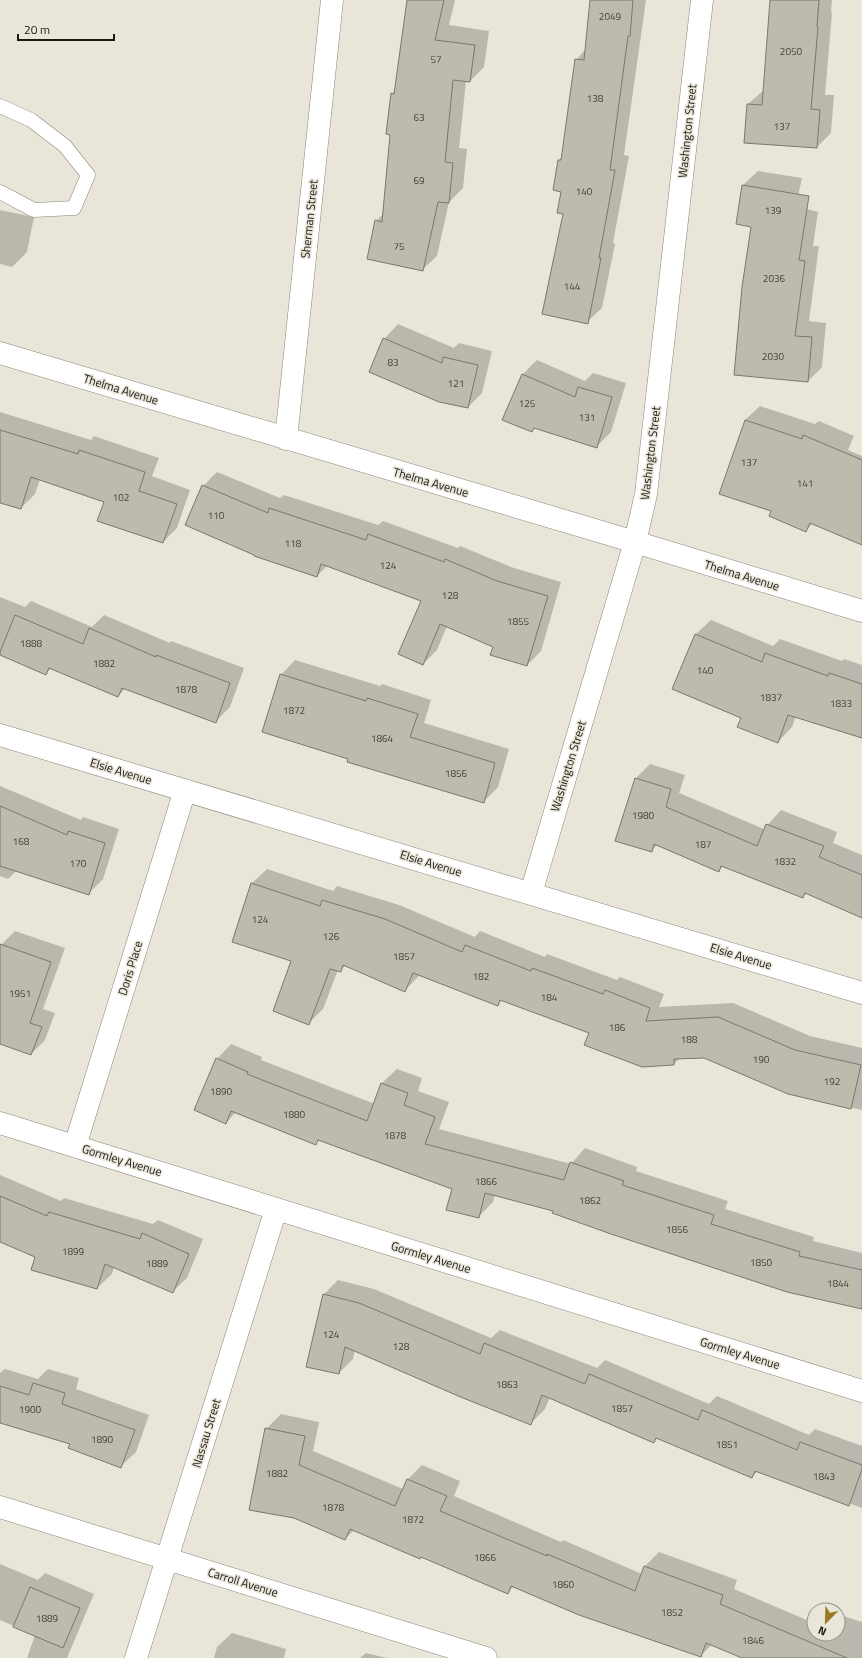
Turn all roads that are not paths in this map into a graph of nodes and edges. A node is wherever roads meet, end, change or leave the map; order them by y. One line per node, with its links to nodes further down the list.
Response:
1 (332, 0): 6 (street, Sherman Street)
2 (702, 0): 7 (street, Washington Street)
3 (0, 106): 4 (lane)
4 (0, 192)
5 (0, 353): 6 (street, Thelma Avenue)
6 (286, 439): 7 (street, Thelma Avenue)
7 (635, 542): 8 (street, Thelma Avenue); 11 (street, Washington Street)
8 (862, 611)
9 (0, 735): 10 (street, Elsie Avenue)
10 (185, 790): 11 (street, Elsie Avenue); 14 (street, Doris Place)
11 (530, 893): 12 (street, Elsie Avenue)
12 (862, 993)
13 (0, 1123): 14 (street, Gormley Avenue)
14 (74, 1146): 15 (street, Gormley Avenue)
15 (276, 1208): 16 (street, Gormley Avenue); 18 (street, Nassau Street)
16 (862, 1391)
17 (0, 1507): 18 (street, Carroll Avenue)
18 (167, 1559): 19 (street, Nassau Street); 20 (street, Carroll Avenue)
19 (136, 1658)
20 (486, 1658)

